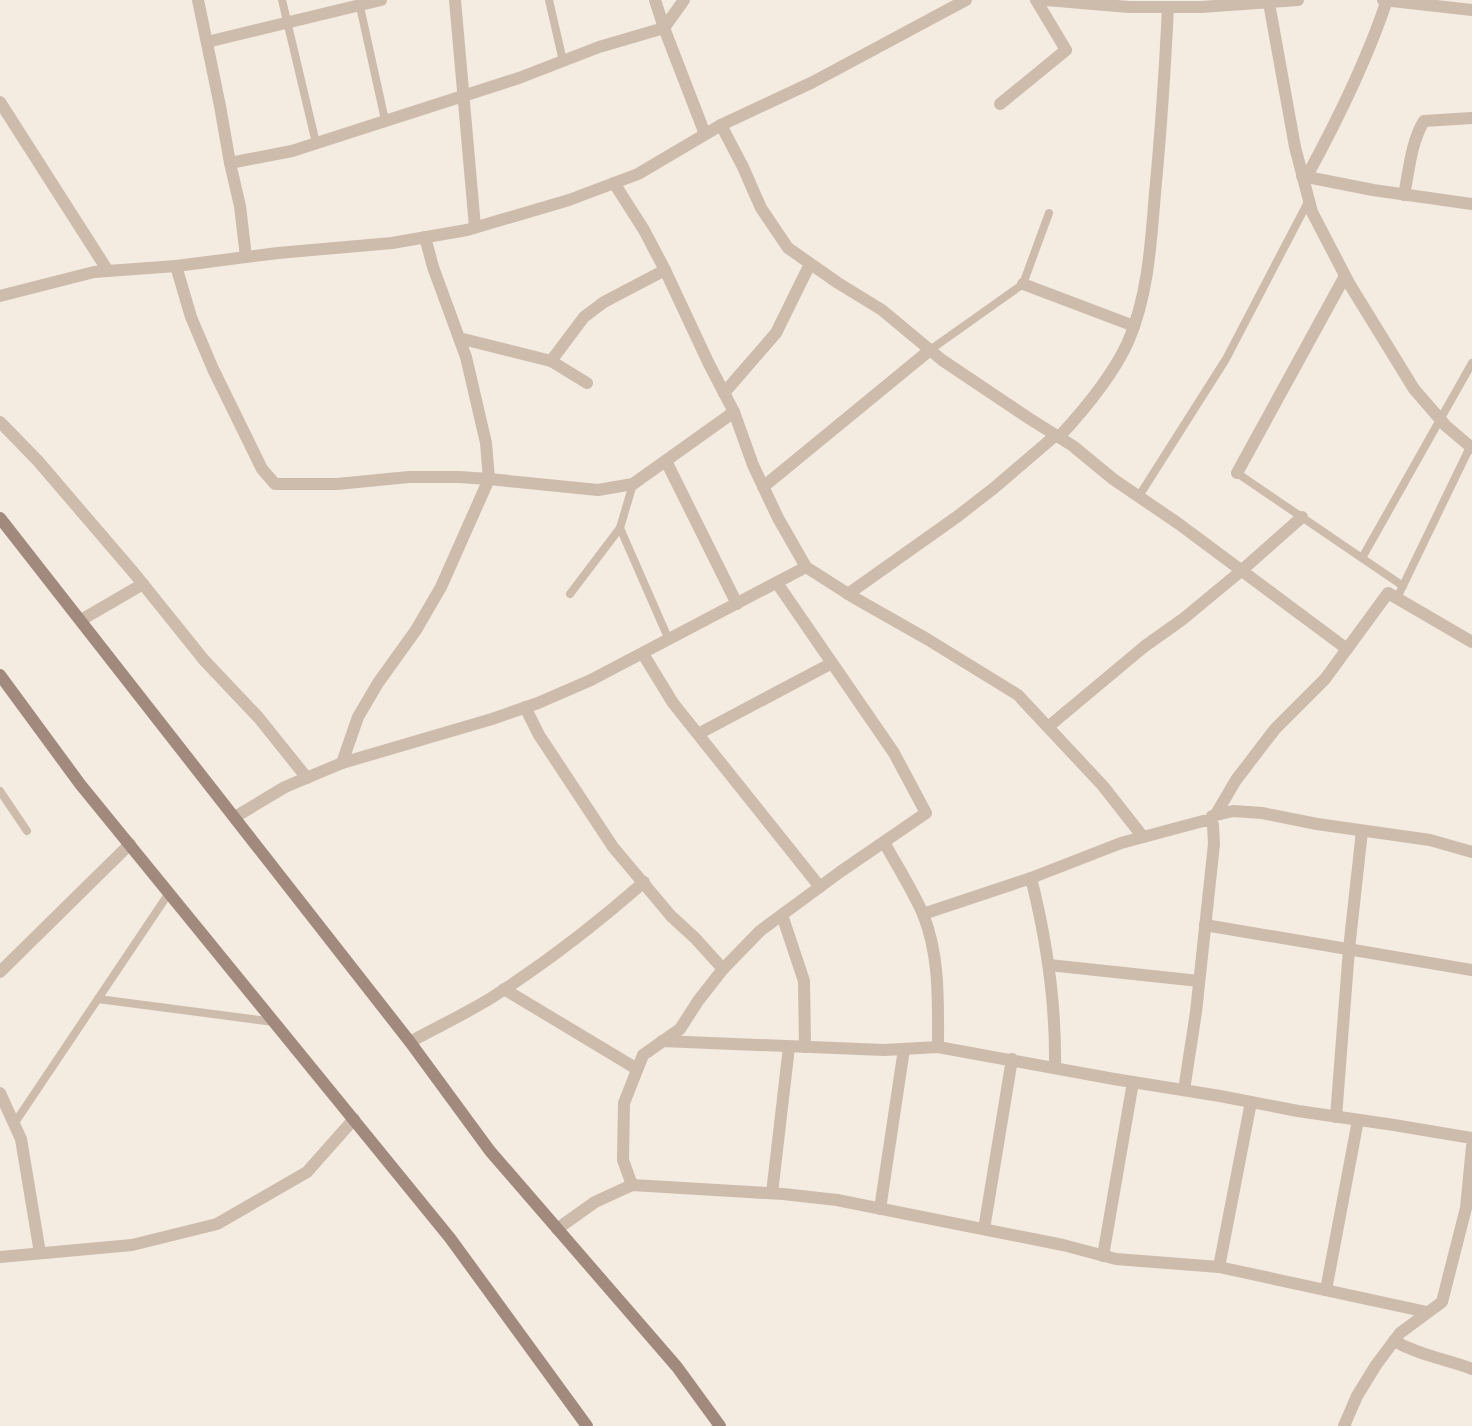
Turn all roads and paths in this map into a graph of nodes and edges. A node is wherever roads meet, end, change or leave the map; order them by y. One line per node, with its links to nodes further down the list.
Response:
1 (198, 0): 19 (street)
2 (282, 0): 17 (lane)
3 (381, 0): 13 (street)
4 (455, 0): 21 (street)
5 (550, 0): 20 (lane)
6 (655, 0): 18 (street)
7 (684, 0): 18 (street)
8 (966, 0): 26 (street)
9 (1036, 0): 23 (street)
10 (1046, 0): 15 (street)
11 (1298, 0): 14 (street)
12 (1388, 0): 16 (street); 30 (street)
13 (359, 3): 17 (street); 25 (lane)
14 (1269, 3): 15 (street); 30 (street)
15 (1168, 7): 46 (street)
16 (1472, 10)
17 (288, 23): 19 (street); 28 (lane)
18 (664, 28): 20 (street); 27 (street)
19 (206, 42): 29 (street)
20 (563, 61): 21 (street)
21 (463, 96): 25 (street); 36 (street)
22 (0, 102): 42 (street)
23 (1000, 104)
24 (1472, 118): 32 (street)
25 (385, 120): 28 (street)
26 (721, 125): 27 (street); 39 (street)
27 (705, 134): 31 (street)
28 (316, 143): 29 (street)
29 (230, 163): 38 (street)
30 (1305, 176): 32 (street); 33 (street)
31 (614, 183): 36 (street); 41 (street)
32 (1404, 195): 34 (street)
33 (1309, 200): 43 (street); 63 (lane)
34 (1472, 204)
35 (1049, 213): 44 (lane)
36 (475, 228): 37 (street)
37 (425, 237): 38 (street); 47 (street)
38 (246, 257): 40 (street)
39 (810, 264): 48 (street); 52 (street)
40 (176, 266): 42 (street); 60 (street)
41 (665, 270): 49 (street); 52 (street)
42 (108, 271): 45 (street)
43 (1345, 276): 54 (street); 59 (street)
44 (1023, 284): 46 (street); 48 (lane)
45 (0, 296)
46 (1134, 326): 56 (street)
47 (459, 338): 49 (street); 60 (street)
48 (930, 350): 56 (street); 62 (street)
49 (551, 361): 51 (street)
50 (1472, 364): 54 (lane)
51 (587, 383)
52 (724, 394): 53 (street)
53 (734, 412): 58 (street); 62 (street)
54 (1440, 419): 57 (street); 67 (lane)
55 (0, 422): 71 (street)
56 (1057, 436): 63 (street); 74 (street)
57 (1471, 448): 72 (lane)
58 (666, 461): 61 (street); 76 (street)
59 (1236, 473): 64 (lane)
60 (489, 478): 61 (street); 87 (street)
61 (633, 484): 66 (lane)
62 (763, 487): 68 (street)
63 (1139, 496): 69 (street)
64 (1302, 517): 67 (lane); 69 (street)
65 (0, 518): 77 (main road)
66 (620, 528): 73 (lane); 78 (lane)
67 (1362, 558): 72 (lane)
68 (806, 567): 70 (street); 74 (street)
69 (1241, 571): 80 (street); 85 (street)
70 (777, 583): 76 (street); 82 (street)
71 (143, 584): 77 (street); 88 (street)
72 (1403, 586): 75 (lane)
73 (570, 594)
74 (848, 594): 85 (street)
75 (1397, 598): 79 (street); 80 (street)
76 (738, 604): 78 (street)
77 (81, 620): 91 (main road)
78 (669, 640): 81 (street)
79 (1472, 642)
80 (1347, 649): 90 (street)
81 (643, 654): 84 (street); 86 (street)
82 (832, 663): 86 (street); 96 (street)
83 (0, 675): 97 (main road)
84 (524, 707): 87 (street); 100 (street)
85 (1048, 727): 95 (street)
86 (698, 734): 101 (street)
87 (342, 763): 88 (street)
88 (307, 778): 91 (street)
89 (0, 791): 93 (lane)
90 (1216, 814): 92 (street); 94 (street)
91 (235, 817): 116 (main road)
92 (1203, 821): 95 (street); 105 (street)
93 (27, 831)
94 (1362, 831): 98 (street); 106 (street)
95 (1143, 837): 99 (street)
96 (884, 842): 101 (street); 103 (street)
97 (130, 844): 102 (main road); 110 (street)
98 (1472, 852)
99 (1031, 878): 103 (street); 107 (street)
100 (644, 882): 108 (street); 112 (street)
101 (820, 887): 104 (street)
102 (169, 893): 113 (lane); 114 (main road)
103 (923, 914): 119 (street)
104 (782, 915): 108 (street); 118 (street)
105 (1205, 925): 106 (street); 111 (street)
106 (1348, 949): 109 (street); 128 (street)
107 (1049, 965): 111 (street); 122 (street)
108 (723, 969): 115 (street)
109 (1472, 970)
110 (0, 972)
111 (1199, 981): 125 (street)
112 (504, 990): 116 (street); 123 (street)
113 (98, 999): 114 (lane); 131 (lane)
114 (275, 1022): 129 (main road)
115 (662, 1041): 117 (street); 123 (street)
116 (410, 1042): 138 (main road)
117 (789, 1046): 118 (street); 136 (street)
118 (805, 1047): 120 (street)
119 (938, 1047): 120 (street); 121 (street)
120 (904, 1049): 137 (street)
121 (1012, 1060): 122 (street); 139 (street)
122 (1055, 1068): 124 (street)
123 (637, 1069): 135 (street)
124 (1133, 1082): 125 (street); 142 (street)
125 (1184, 1090): 127 (street)
126 (0, 1092): 131 (street)
127 (1251, 1102): 128 (street); 143 (street)
128 (1336, 1117): 130 (street)
129 (354, 1119): 140 (street); 148 (main road)
130 (1358, 1120): 132 (street); 144 (street)
131 (14, 1124): 140 (street)
132 (1472, 1138)
133 (1472, 1146): 134 (street)
134 (1471, 1164): 145 (street)
135 (632, 1185): 136 (street); 138 (street)
136 (772, 1193): 137 (street)
137 (880, 1209): 139 (street)
138 (558, 1229): 149 (main road)
139 (984, 1229): 142 (street)
140 (40, 1253): 141 (street)
141 (0, 1256)
142 (1104, 1256): 143 (street)
143 (1219, 1267): 144 (street)
144 (1326, 1290): 145 (street)
145 (1428, 1312): 146 (street)
146 (1394, 1341): 147 (street); 150 (street)
147 (1472, 1369)
148 (587, 1426)
149 (720, 1426)
150 (1344, 1426)

